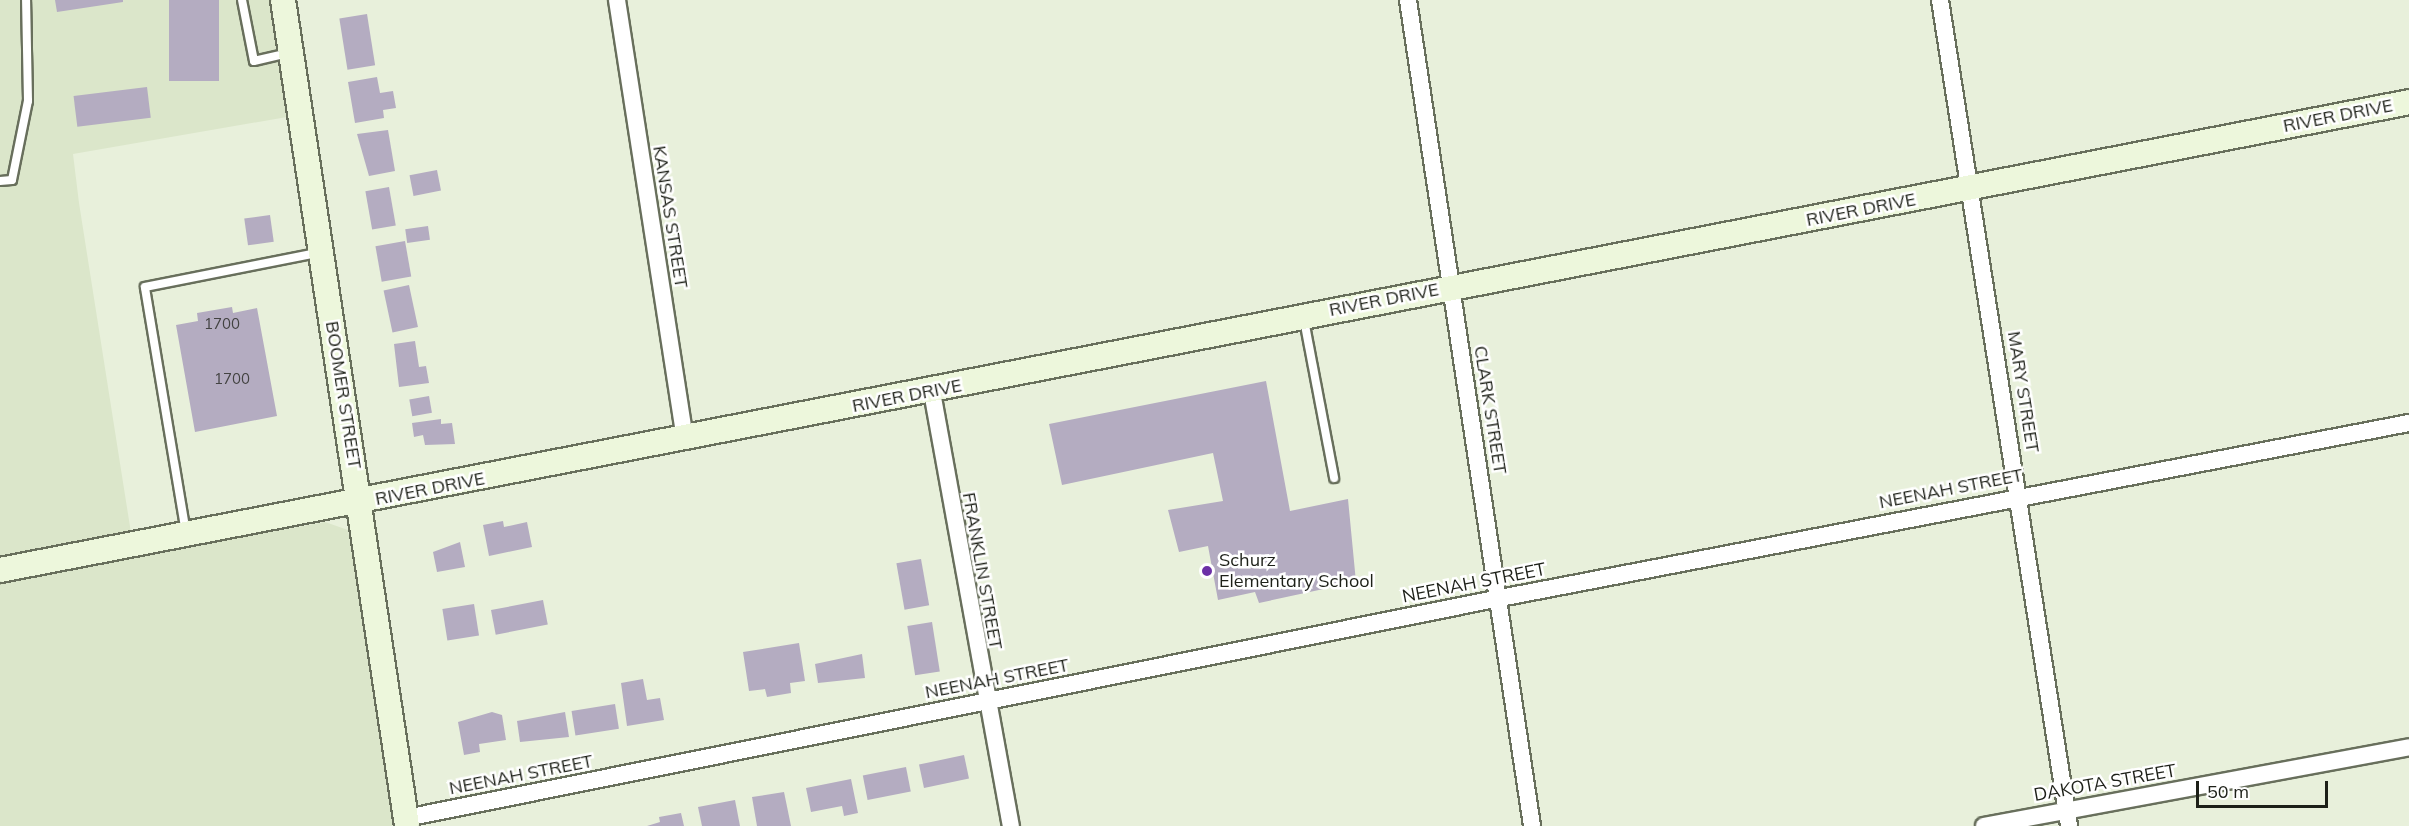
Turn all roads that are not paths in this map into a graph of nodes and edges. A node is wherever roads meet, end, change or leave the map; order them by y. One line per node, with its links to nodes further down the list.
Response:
1 (26, 0): 9 (lane)
2 (242, 0): 7 (lane)
3 (283, 0): 7 (street, BOOMER STREET)
4 (616, 0): 16 (street, KANSAS STREET)
5 (1408, 0): 12 (street, CLARK STREET)
6 (1940, 0): 10 (street, MARY STREET)
7 (291, 53): 11 (street, BOOMER STREET)
8 (2409, 102): 10 (street, RIVER DRIVE)
9 (0, 180)
10 (1971, 189): 12 (street, RIVER DRIVE); 18 (street, MARY STREET)
11 (321, 252): 19 (street, BOOMER STREET); 20 (lane)
12 (1452, 287): 13 (street, RIVER DRIVE); 22 (street, CLARK STREET)
13 (1304, 317): 14 (street, RIVER DRIVE); 17 (lane)
14 (932, 392): 16 (street, RIVER DRIVE); 23 (street, FRANKLIN STREET)
15 (2409, 423): 18 (street, NEENAH STREET)
16 (684, 440): 19 (street, RIVER DRIVE)
17 (1334, 478)
18 (2020, 495): 22 (street, NEENAH STREET); 25 (street, MARY STREET)
19 (359, 502): 20 (street, RIVER DRIVE); 26 (street, BOOMER STREET)
20 (186, 534): 21 (street, RIVER DRIVE)
21 (0, 570)
22 (1500, 598): 23 (street, NEENAH STREET); 28 (street, CLARK STREET)
23 (984, 702): 26 (street, NEENAH STREET); 27 (street, FRANKLIN STREET)
24 (2409, 747): 25 (street, DAKOTA STREET)
25 (2067, 818): 29 (street, DAKOTA STREET)
26 (407, 822)
27 (1011, 826)
28 (1532, 826)
29 (1984, 826)

